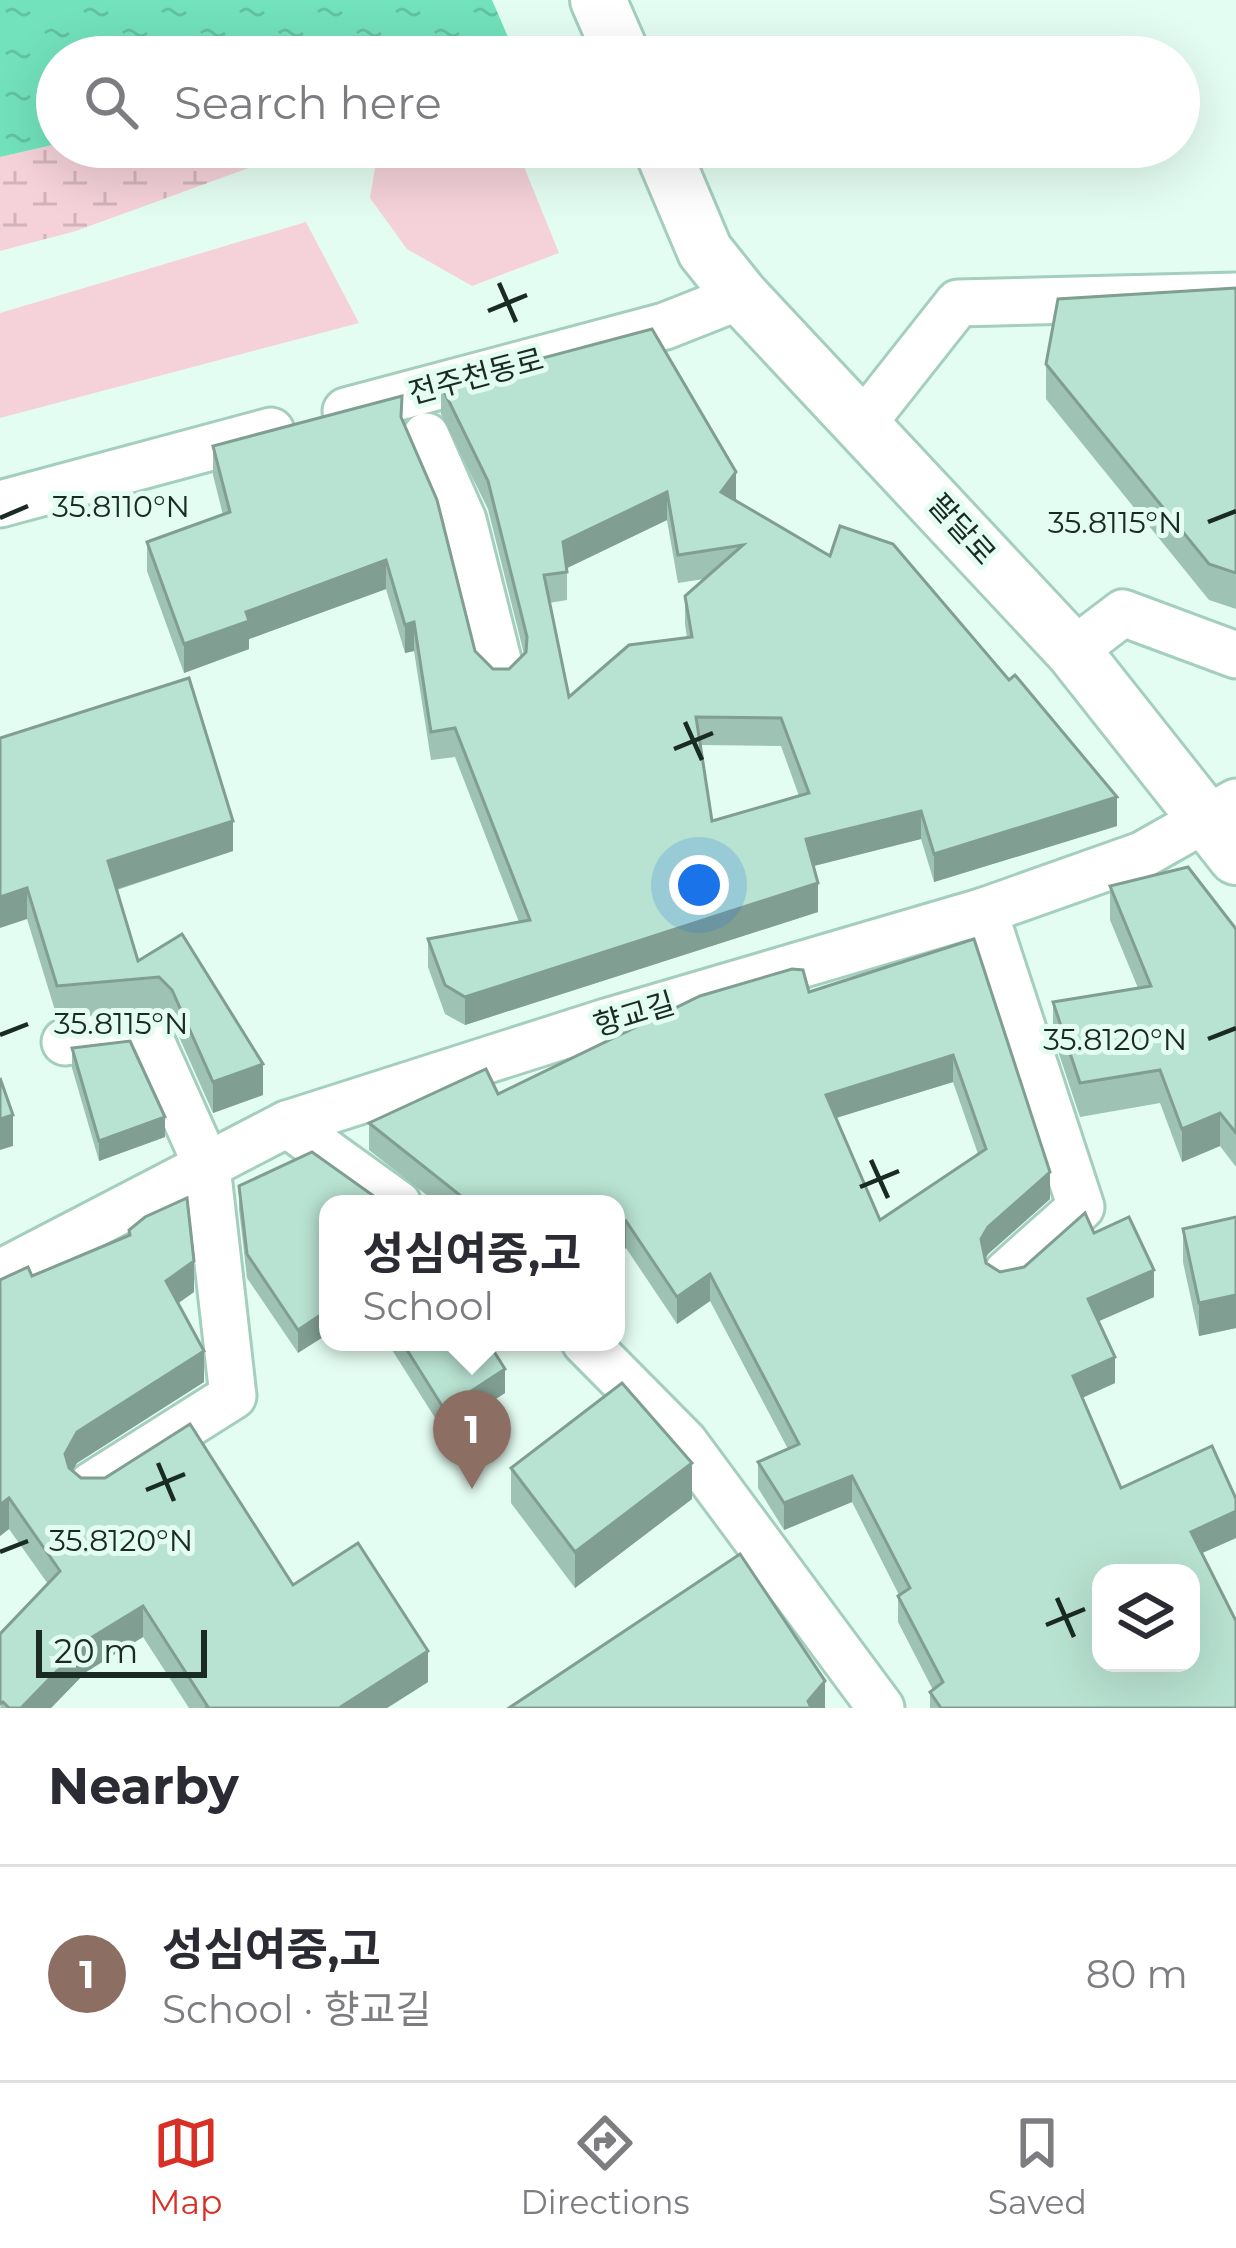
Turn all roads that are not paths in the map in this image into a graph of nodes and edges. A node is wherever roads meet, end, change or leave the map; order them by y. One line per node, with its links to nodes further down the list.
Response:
1 (598, 0): 2 (street)
2 (613, 36)
3 (670, 168): 4 (street, 팔달로)
4 (741, 296): 6 (street, 팔달로); 8 (street, 전주천동로)
5 (1236, 296): 6 (street)
6 (864, 422): 9 (street, 팔달로)
7 (426, 436): 11 (street, 전주천동로)
8 (0, 505)
9 (1073, 651): 10 (street); 12 (street, 팔달로)
10 (1236, 655)
11 (501, 672)
12 (1225, 827): 13 (street, 향교길)
13 (984, 911): 15 (street, 향교길); 19 (street)
14 (65, 1042): 16 (street)
15 (287, 1124): 16 (street, 향교길); 17 (street)
16 (207, 1166): 18 (street, 향교길); 21 (street)
17 (386, 1195)
18 (0, 1273)
19 (1007, 1273)
20 (593, 1351): 22 (street)
21 (92, 1485)
22 (881, 1708)

